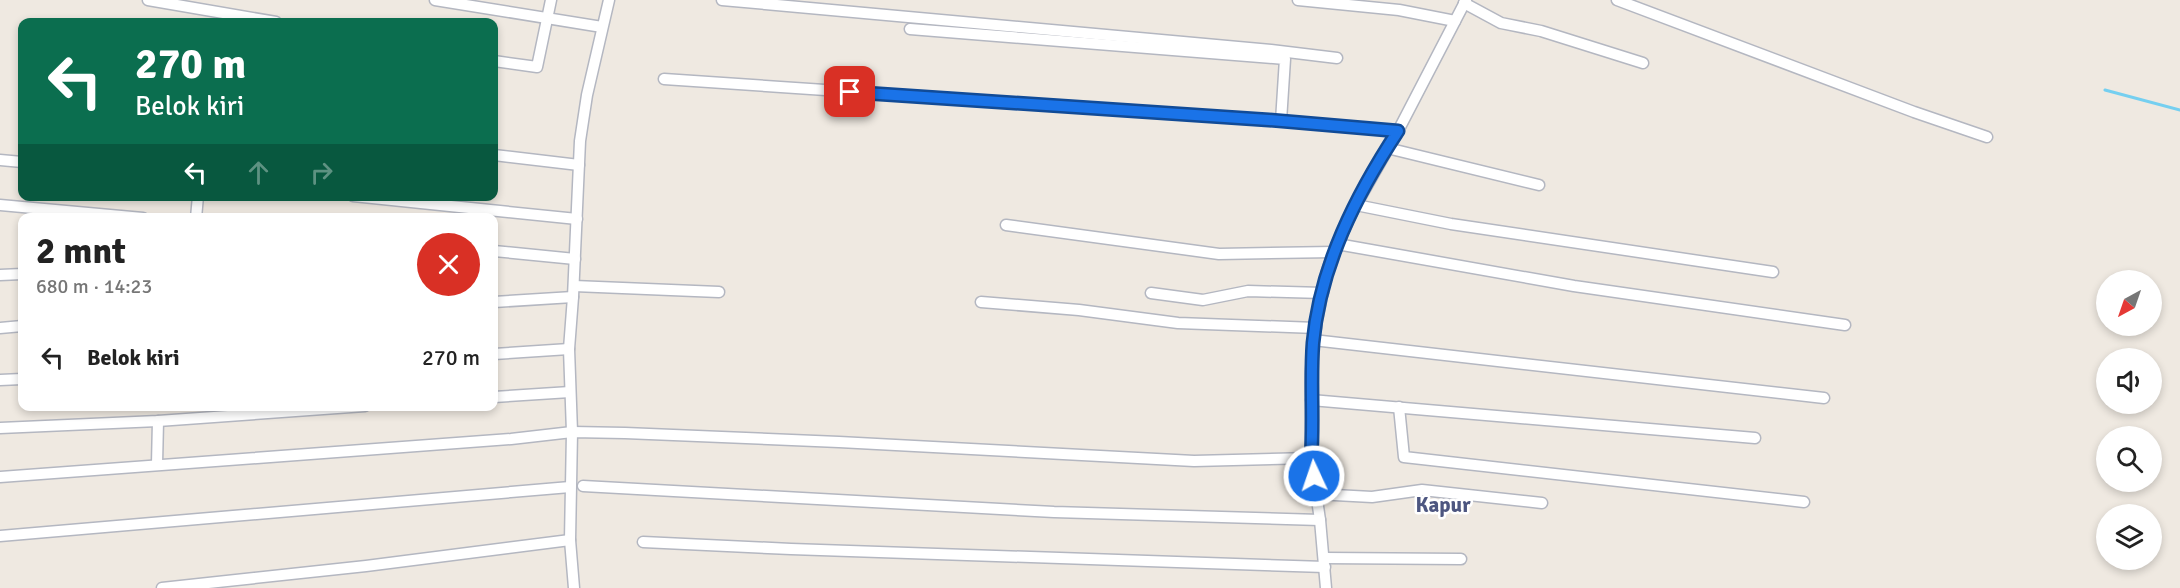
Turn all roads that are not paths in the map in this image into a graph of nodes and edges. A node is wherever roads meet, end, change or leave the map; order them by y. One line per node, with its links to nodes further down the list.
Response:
1 (148, 0): 9 (street)
2 (435, 0): 10 (street)
3 (551, 0): 10 (street)
4 (609, 0): 12 (street)
5 (722, 0): 14 (street)
6 (1298, 0): 11 (street)
7 (1617, 0): 20 (street)
8 (1465, 2): 11 (street); 16 (street)
9 (253, 18)
10 (547, 20): 12 (street); 15 (street)
11 (1455, 21): 19 (street)
12 (602, 27): 25 (street)
13 (910, 29): 18 (street)
14 (1337, 58)
15 (498, 62)
16 (1643, 63)
17 (664, 79): 18 (street)
18 (1281, 121): 19 (street)
19 (1398, 131): 21 (street)
20 (1987, 137)
21 (1387, 148): 26 (street); 29 (street)
22 (498, 155): 25 (street)
23 (0, 160): 24 (street)
24 (18, 162)
25 (579, 165): 31 (street)
26 (1539, 185)
27 (402, 201): 31 (street)
28 (0, 205): 30 (street)
29 (1356, 205): 33 (street); 36 (street)
30 (88, 213)
31 (577, 219): 35 (street)
32 (1006, 225): 33 (street)
33 (1335, 248): 42 (street); 46 (street)
34 (498, 251): 35 (street)
35 (574, 259): 39 (street)
36 (1773, 272)
37 (18, 274): 38 (street)
38 (0, 275)
39 (574, 292): 40 (street); 43 (street); 50 (street)
40 (719, 292)
41 (1151, 293): 42 (street)
42 (1323, 293): 48 (street)
43 (498, 302)
44 (981, 302): 48 (street)
45 (18, 326): 47 (street)
46 (1845, 326)
47 (0, 328)
48 (1316, 328): 49 (street)
49 (1313, 340): 56 (street); 57 (street)
50 (569, 349): 51 (street); 54 (street)
51 (498, 354)
52 (18, 379): 53 (street)
53 (0, 380)
54 (570, 392): 55 (street); 62 (street)
55 (498, 398)
56 (1824, 399)
57 (1311, 400): 58 (street); 64 (street)
58 (1399, 407): 63 (street); 70 (street)
59 (295, 411): 60 (street)
60 (158, 421): 61 (street); 65 (street)
61 (0, 428)
62 (572, 432): 64 (street); 65 (street); 68 (street)
63 (1755, 438)
64 (1311, 458): 69 (street)
65 (157, 464): 66 (street)
66 (0, 477)
67 (583, 486): 72 (street)
68 (570, 487): 73 (street); 74 (street)
69 (1316, 494): 71 (street); 72 (street)
70 (1804, 501)
71 (1542, 503)
72 (1320, 520): 77 (street)
73 (0, 536)
74 (570, 540): 78 (street); 79 (street)
75 (643, 542): 77 (street)
76 (1461, 559): 77 (street)
77 (1324, 562): 80 (street)
78 (162, 588)
79 (574, 588)
80 (1326, 588)

